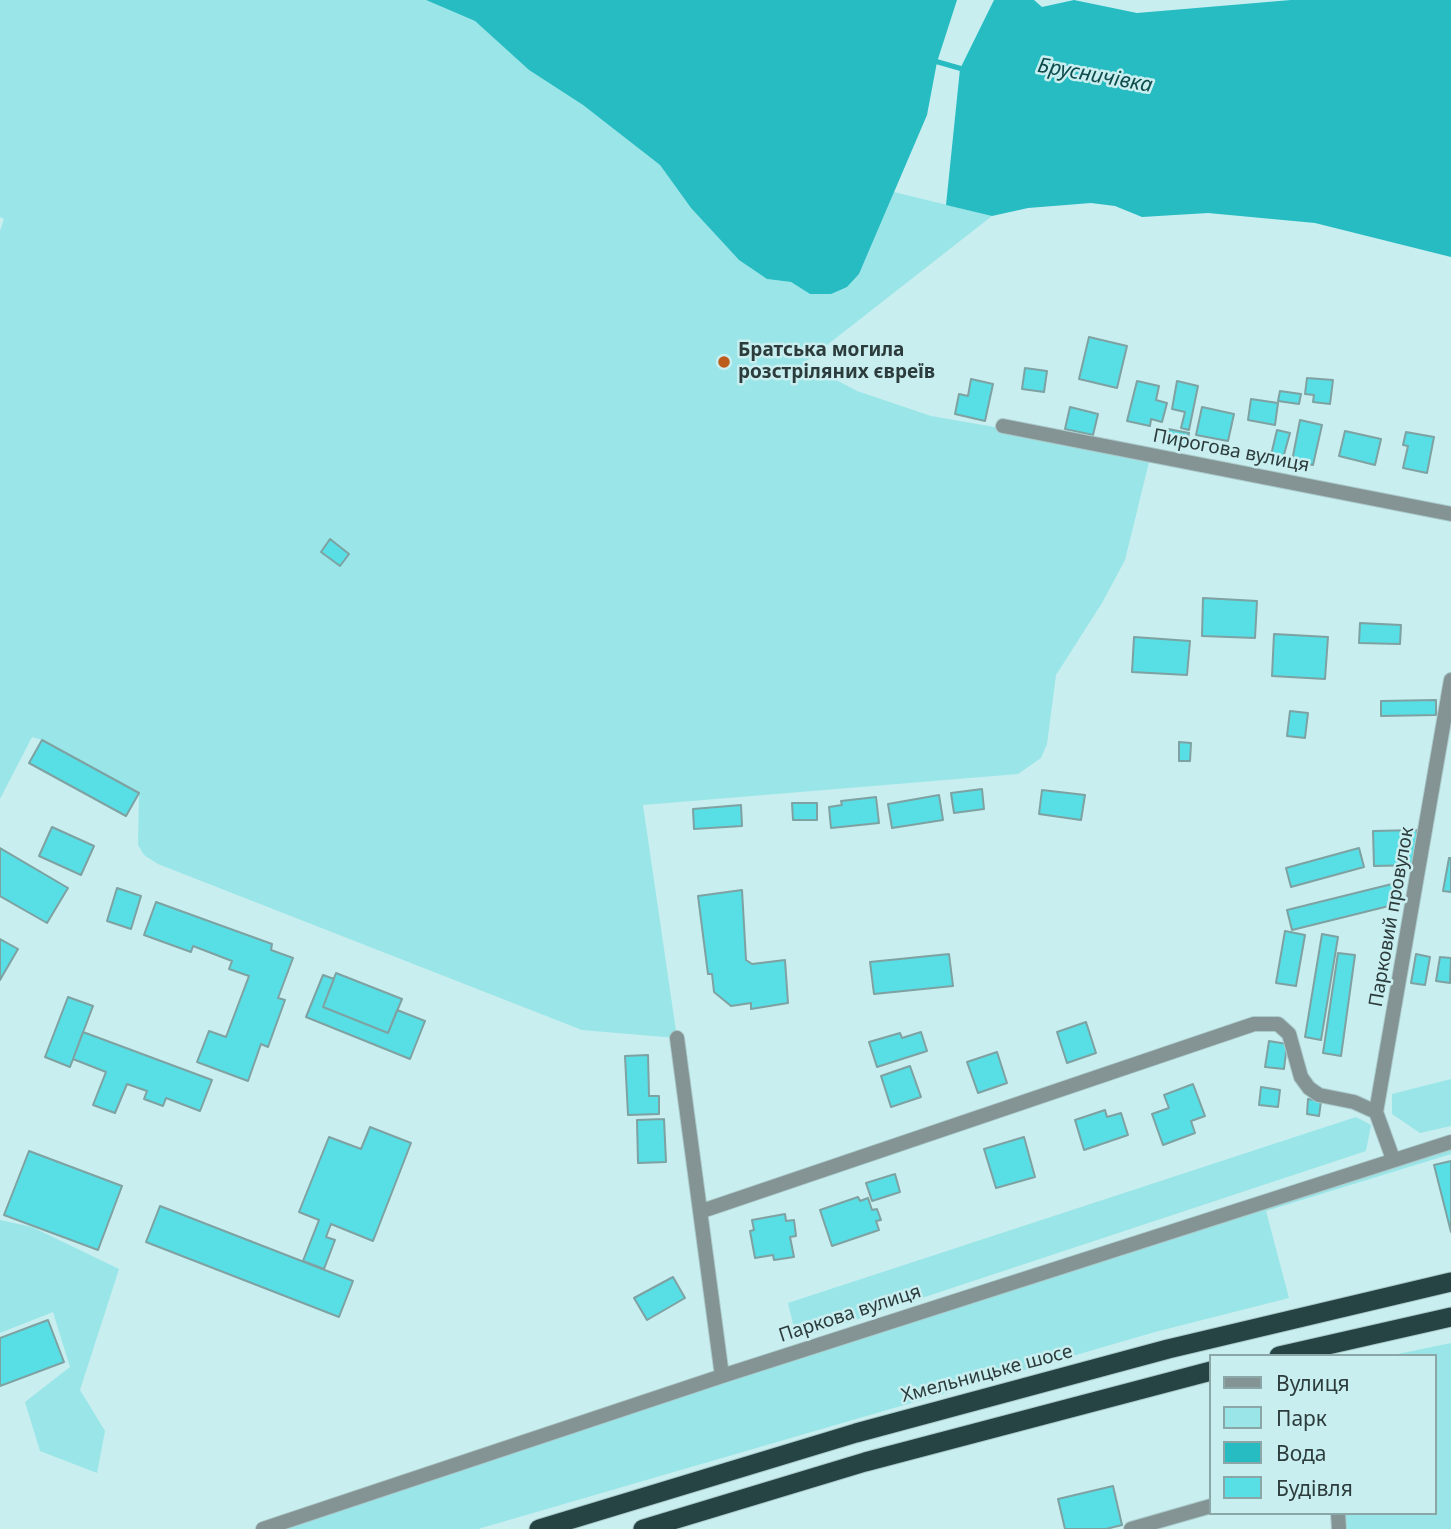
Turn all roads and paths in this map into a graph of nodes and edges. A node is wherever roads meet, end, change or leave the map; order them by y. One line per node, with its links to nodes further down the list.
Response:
1 (1003, 426): 2 (street, Пирогова вулиця)
2 (1451, 514)
3 (1451, 680): 5 (street, Парковий провулок)
4 (677, 1038): 8 (street)
5 (1376, 1112): 7 (street, Парковий провулок); 8 (street)
6 (1451, 1142): 7 (street, Паркова вулиця)
7 (1393, 1159): 14 (street, Паркова вулиця)
8 (702, 1212): 14 (street)
9 (1451, 1282): 17 (highway, Хмельницьке шосе)
10 (1451, 1317): 11 (highway)
11 (1326, 1350): 12 (highway)
12 (1295, 1354)
13 (1210, 1371): 18 (highway)
14 (722, 1376): 16 (street, Паркова вулиця)
15 (1210, 1506): 19 (street)
16 (263, 1529)
17 (539, 1529)
18 (643, 1529)
19 (1131, 1529)

